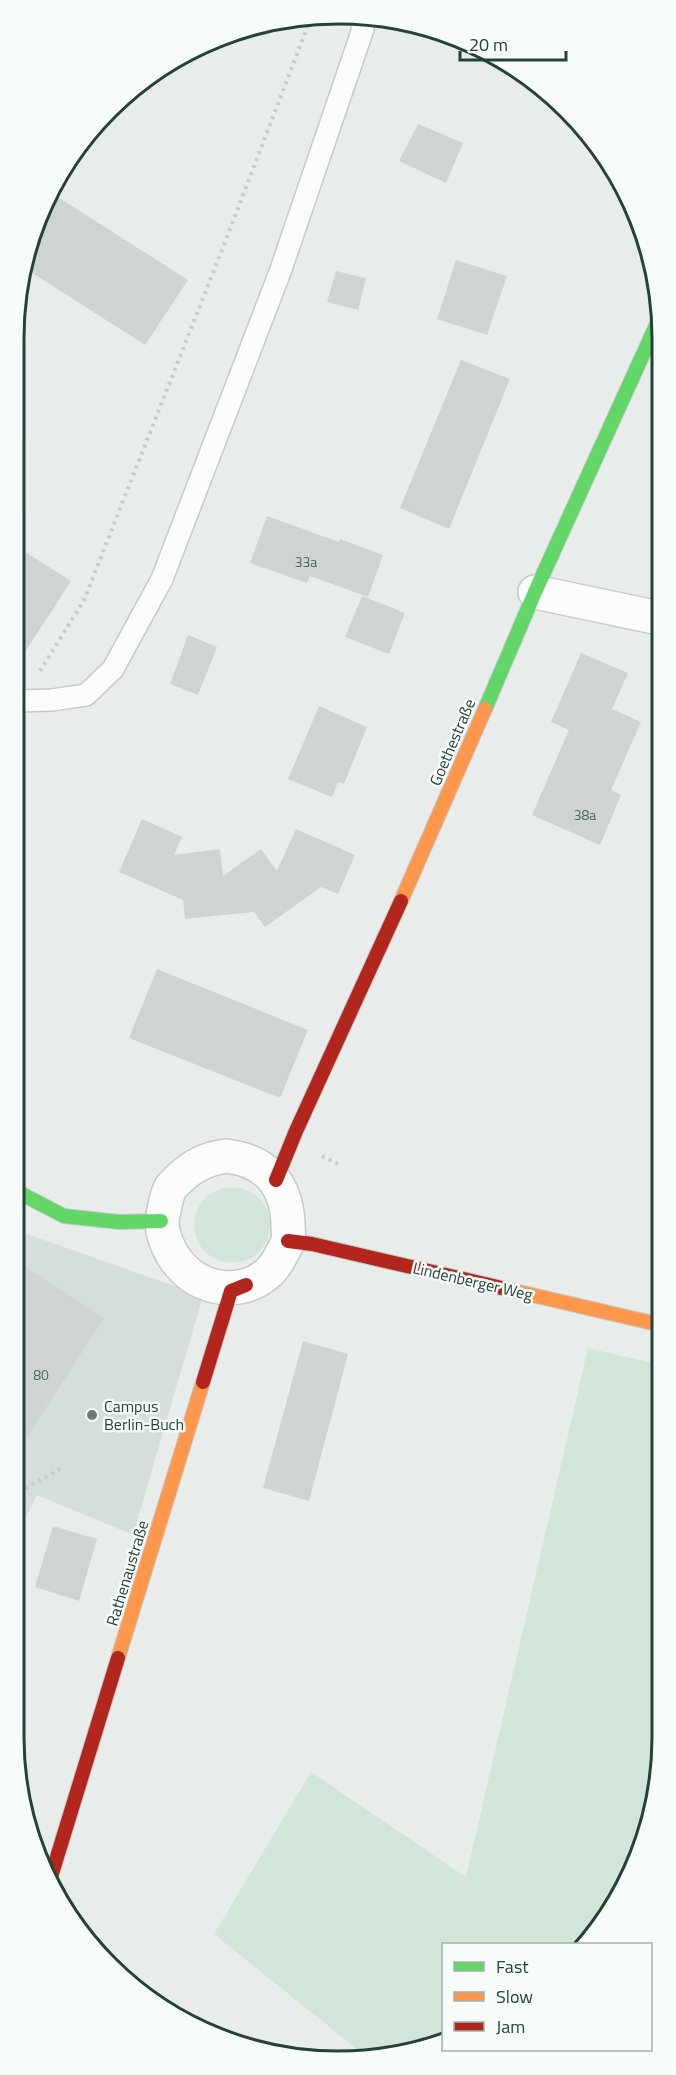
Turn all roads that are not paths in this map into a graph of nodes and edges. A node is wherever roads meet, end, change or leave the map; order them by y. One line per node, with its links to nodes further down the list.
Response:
1 (362, 25): 5 (lane)
2 (652, 335): 3 (street, Goethestraße)
3 (535, 592): 4 (street); 6 (street, Goethestraße)
4 (652, 617)
5 (24, 701)
6 (276, 1180): 8 (street); 9 (street)
7 (24, 1195): 8 (street)
8 (161, 1221): 10 (street)
9 (288, 1241): 10 (street); 11 (street, Lindenberger Weg)
10 (246, 1286): 12 (street, Rathenaustraße)
11 (652, 1323)
12 (53, 1869)

